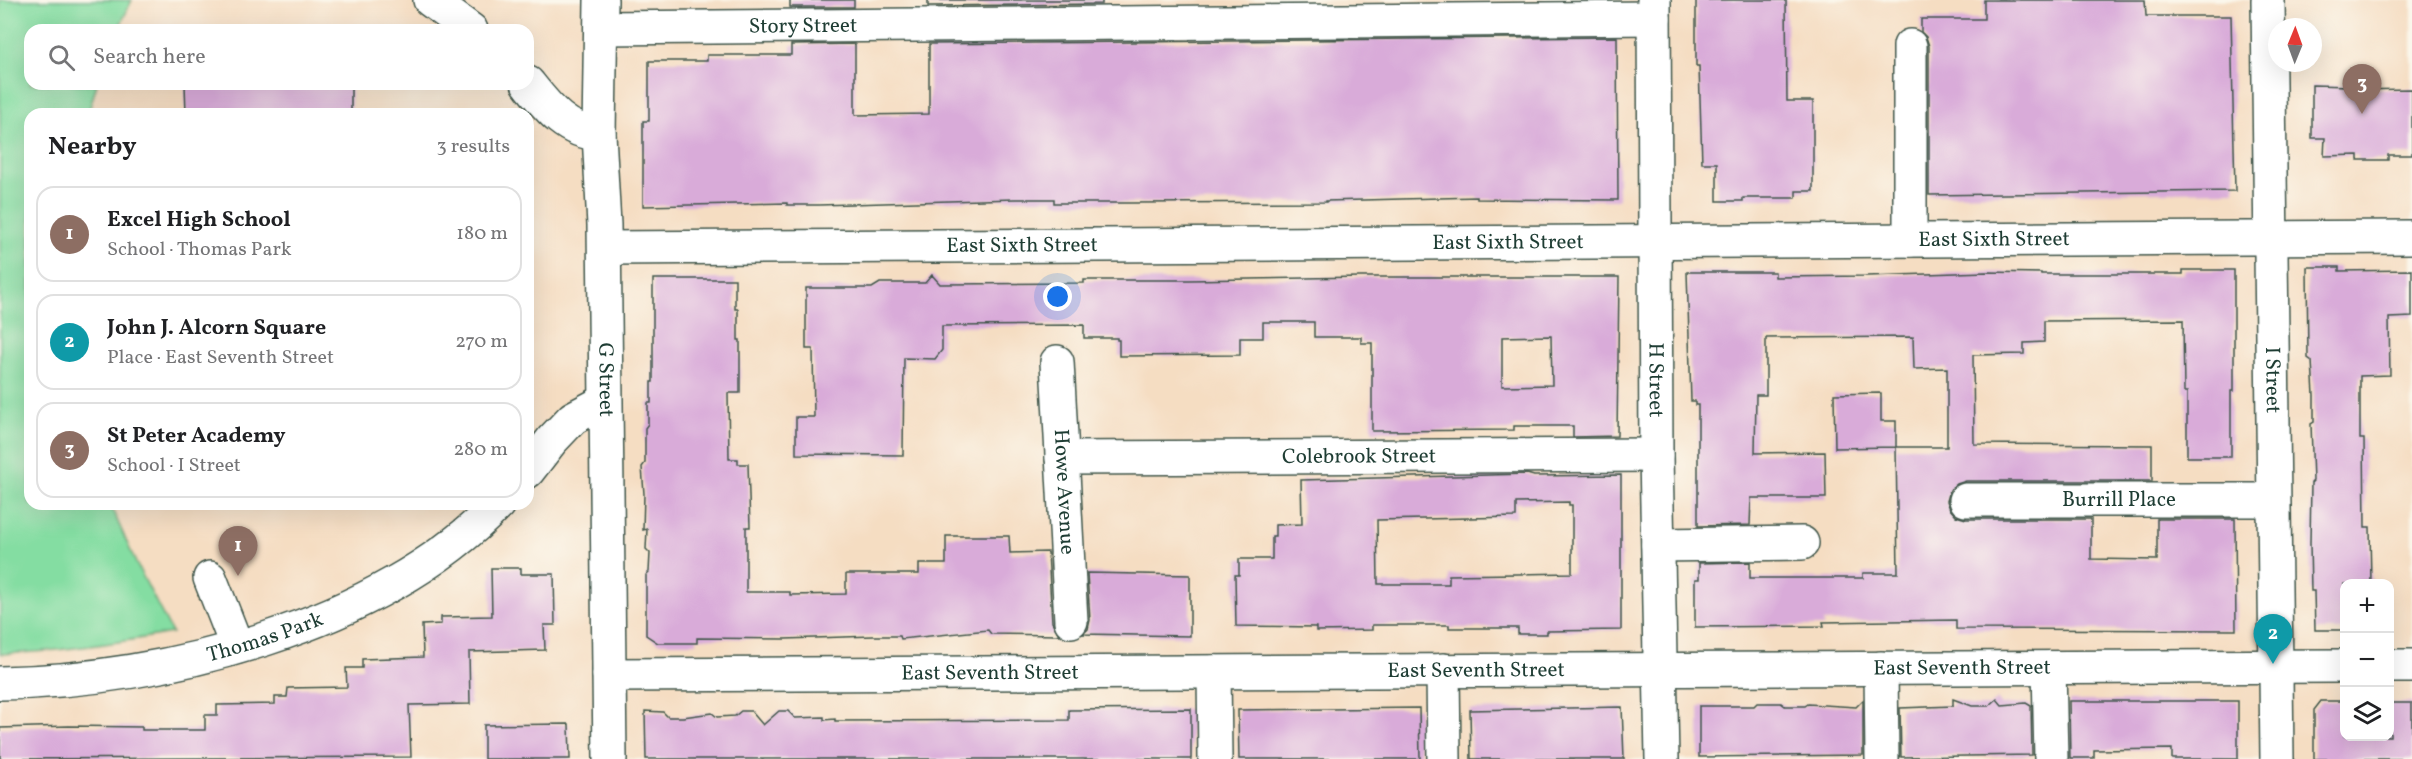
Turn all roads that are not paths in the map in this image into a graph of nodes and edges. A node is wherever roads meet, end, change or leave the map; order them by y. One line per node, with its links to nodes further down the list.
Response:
1 (430, 0): 5 (street)
2 (2268, 0): 10 (street, I Street)
3 (1654, 9): 4 (street, Story Street); 12 (street, H Street)
4 (601, 14): 8 (street, G Street)
5 (463, 24)
6 (1910, 46): 11 (street)
7 (534, 90): 8 (street)
8 (599, 134): 13 (street, G Street)
9 (2412, 237): 10 (street, East Sixth Street)
10 (2270, 238): 11 (street, East Sixth Street); 20 (street, I Street)
11 (1910, 240): 12 (street, East Sixth Street)
12 (1654, 242): 13 (street, East Sixth Street); 16 (street, H Street)
13 (605, 248): 15 (street, G Street)
14 (1057, 363): 17 (street, Howe Avenue)
15 (605, 401): 18 (street); 36 (street, G Street)
16 (1656, 455): 17 (street, Colebrook Street); 23 (street, H Street)
17 (1062, 458): 25 (street, Howe Avenue)
18 (534, 463)
19 (1966, 500): 20 (street, Burrill Place)
20 (2272, 500): 27 (street, I Street)
21 (491, 510): 26 (street, Thomas Park)
22 (1802, 543): 23 (street)
23 (1658, 545): 32 (street, H Street)
24 (210, 578): 26 (street)
25 (1071, 621)
26 (237, 647): 37 (street, Thomas Park)
27 (2276, 666): 28 (street, East Seventh Street); 31 (street, East Seventh Street); 44 (street, I Street)
28 (2340, 666)
29 (2394, 666): 30 (street)
30 (2412, 666)
31 (2049, 668): 33 (street, East Seventh Street); 43 (street)
32 (1661, 669): 33 (street, East Seventh Street); 34 (street, East Seventh Street); 41 (street, H Street)
33 (1881, 669): 42 (street)
34 (1443, 670): 35 (street, East Seventh Street); 40 (street)
35 (1214, 672): 36 (street, East Seventh Street); 39 (street)
36 (609, 675): 38 (street, G Street)
37 (0, 683)
38 (610, 759)
39 (1215, 759)
40 (1444, 759)
41 (1662, 759)
42 (1882, 759)
43 (2051, 759)
44 (2277, 759)

